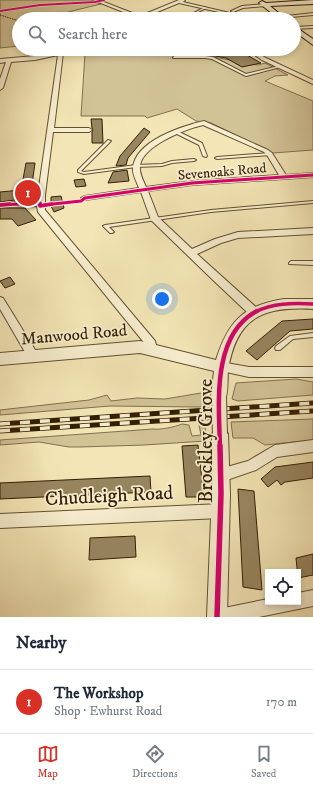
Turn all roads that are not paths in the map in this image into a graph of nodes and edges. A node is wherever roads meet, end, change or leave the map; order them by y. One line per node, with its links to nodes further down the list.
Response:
1 (104, 0): 3 (street)
2 (257, 0): 7 (main road)
3 (97, 1): 10 (street)
4 (181, 1): 9 (street); 11 (street)
5 (304, 1): 6 (main road); 7 (main road)
6 (313, 2)
7 (265, 5): 8 (street); 16 (main road)
8 (242, 7): 14 (street); 15 (street)
9 (205, 8): 12 (lane); 13 (street)
10 (123, 12)
11 (153, 12)
12 (195, 12)
13 (217, 12)
14 (232, 12)
15 (236, 12)
16 (274, 12)
17 (313, 14): 18 (street)
18 (301, 16)
19 (313, 27): 20 (street)
20 (301, 28)
21 (301, 33): 22 (main road)
22 (312, 42)
23 (43, 56): 27 (street)
24 (61, 56): 32 (street)
25 (258, 56): 29 (street)
26 (174, 57): 29 (lane)
27 (9, 60): 28 (street); 31 (street)
28 (0, 61)
29 (279, 67): 30 (street)
30 (313, 82)
31 (0, 88)
32 (50, 130): 33 (street); 46 (street)
33 (89, 130)
34 (176, 132): 36 (street); 37 (lane); 40 (street)
35 (109, 141): 40 (lane)
36 (270, 154): 38 (lane); 42 (street)
37 (205, 156)
38 (217, 158)
39 (194, 160): 40 (lane)
40 (136, 166): 43 (street)
41 (313, 175): 42 (street, Sevenoaks Road)
42 (284, 177): 43 (street, Sevenoaks Road)
43 (145, 190): 44 (street, Sevenoaks Road); 48 (street)
44 (85, 198)
45 (313, 202): 48 (lane)
46 (40, 203): 47 (street); 59 (street)
47 (0, 205)
48 (154, 218): 50 (lane); 51 (street)
49 (313, 231): 51 (street)
50 (112, 232)
51 (191, 253): 56 (street)
52 (291, 263): 53 (lane)
53 (313, 263)
54 (0, 301): 60 (street)
55 (313, 304): 56 (street, Brockley Grove)
56 (254, 312): 62 (street, Brockley Grove)
57 (313, 335): 58 (lane)
58 (278, 348)
59 (152, 349): 60 (street, Manwood Road); 62 (street, Manwood Road)
60 (33, 356): 61 (street, Manwood Road)
61 (0, 359)
62 (221, 367): 63 (street); 65 (street, Brockley Grove, bridge)
63 (313, 372)
64 (313, 446): 65 (street)
65 (221, 475): 66 (street, Brockley Grove)
66 (220, 511): 67 (street, Chudleigh Road); 71 (street, Brockley Grove)
67 (0, 521)
68 (313, 598): 69 (street)
69 (301, 600)
70 (280, 605): 71 (street)
71 (218, 617)

